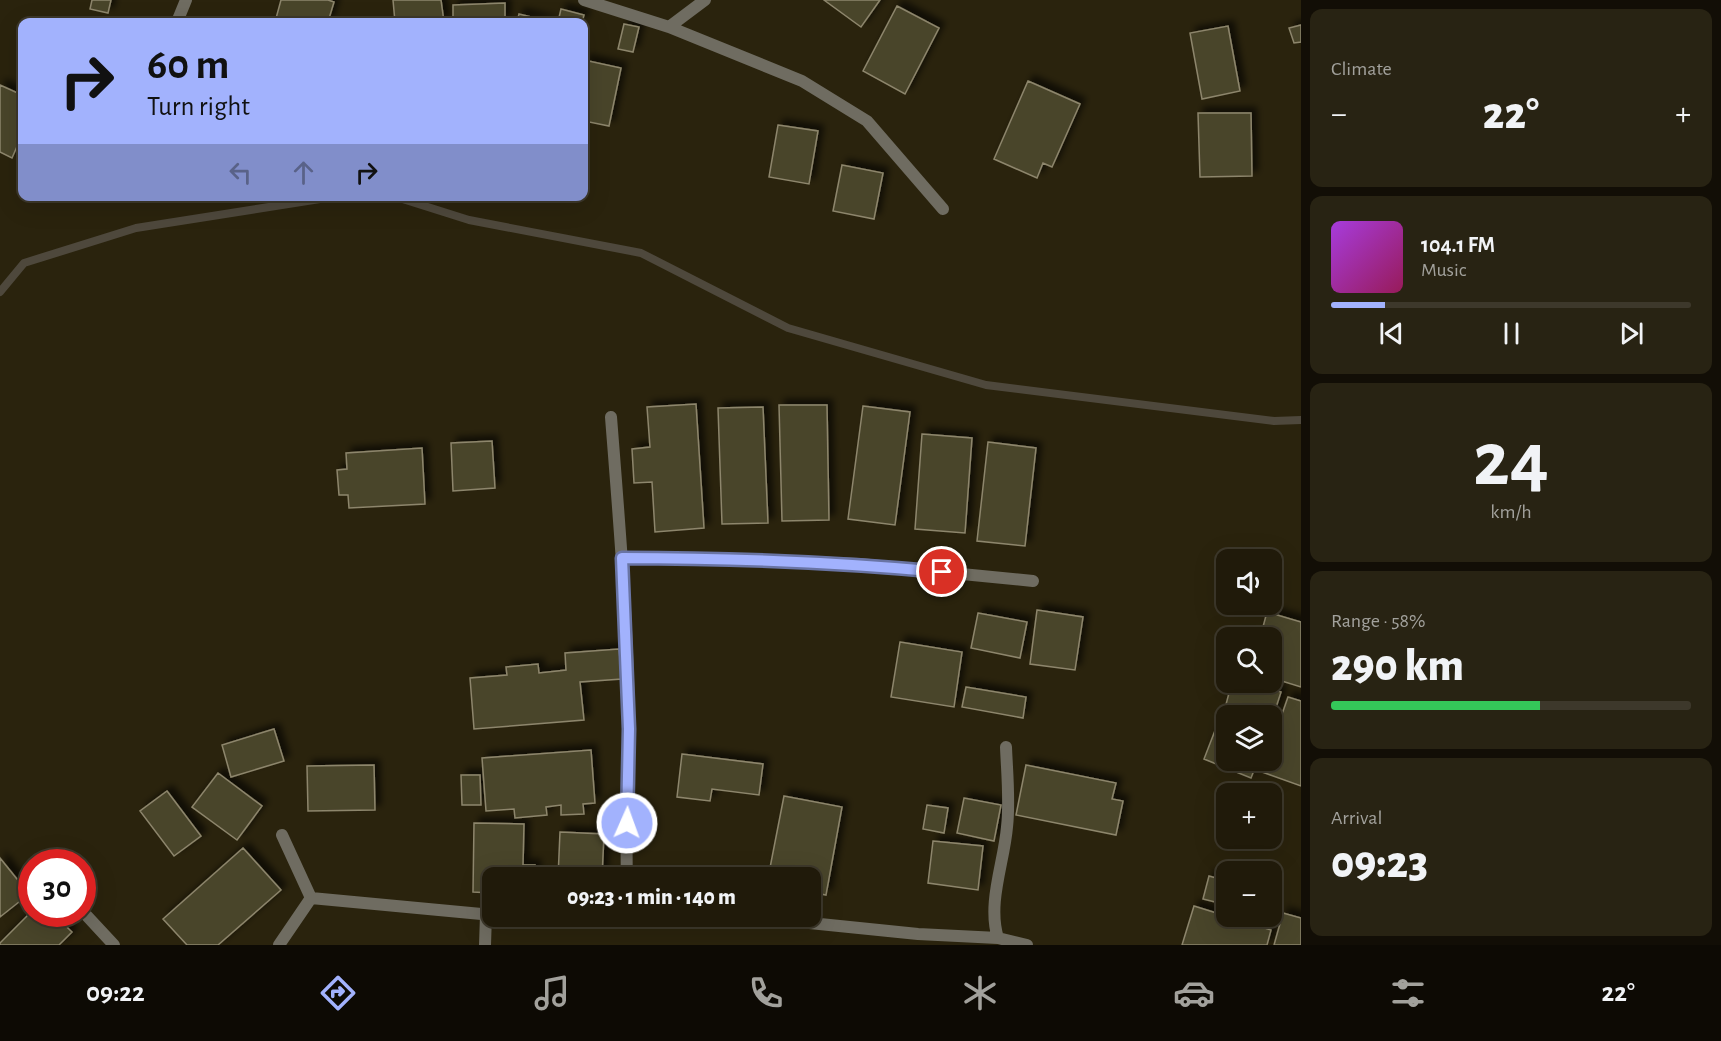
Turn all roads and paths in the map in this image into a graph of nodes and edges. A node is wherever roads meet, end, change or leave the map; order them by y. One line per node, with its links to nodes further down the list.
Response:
1 (186, 0): 4 (street)
2 (585, 0): 5 (street)
3 (705, 0): 5 (street)
4 (179, 18)
5 (669, 27): 6 (street)
6 (943, 209)
7 (611, 417): 8 (street)
8 (622, 558): 9 (street); 12 (street)
9 (1033, 581)
10 (1006, 747): 18 (street)
11 (282, 835): 13 (street)
12 (627, 867)
13 (311, 898): 14 (street); 20 (street)
14 (482, 914)
15 (821, 924): 18 (street)
16 (96, 926): 19 (street)
17 (487, 927): 21 (street)
18 (998, 938): 22 (street)
19 (114, 945)
20 (279, 945)
21 (485, 945)
22 (1027, 945)

